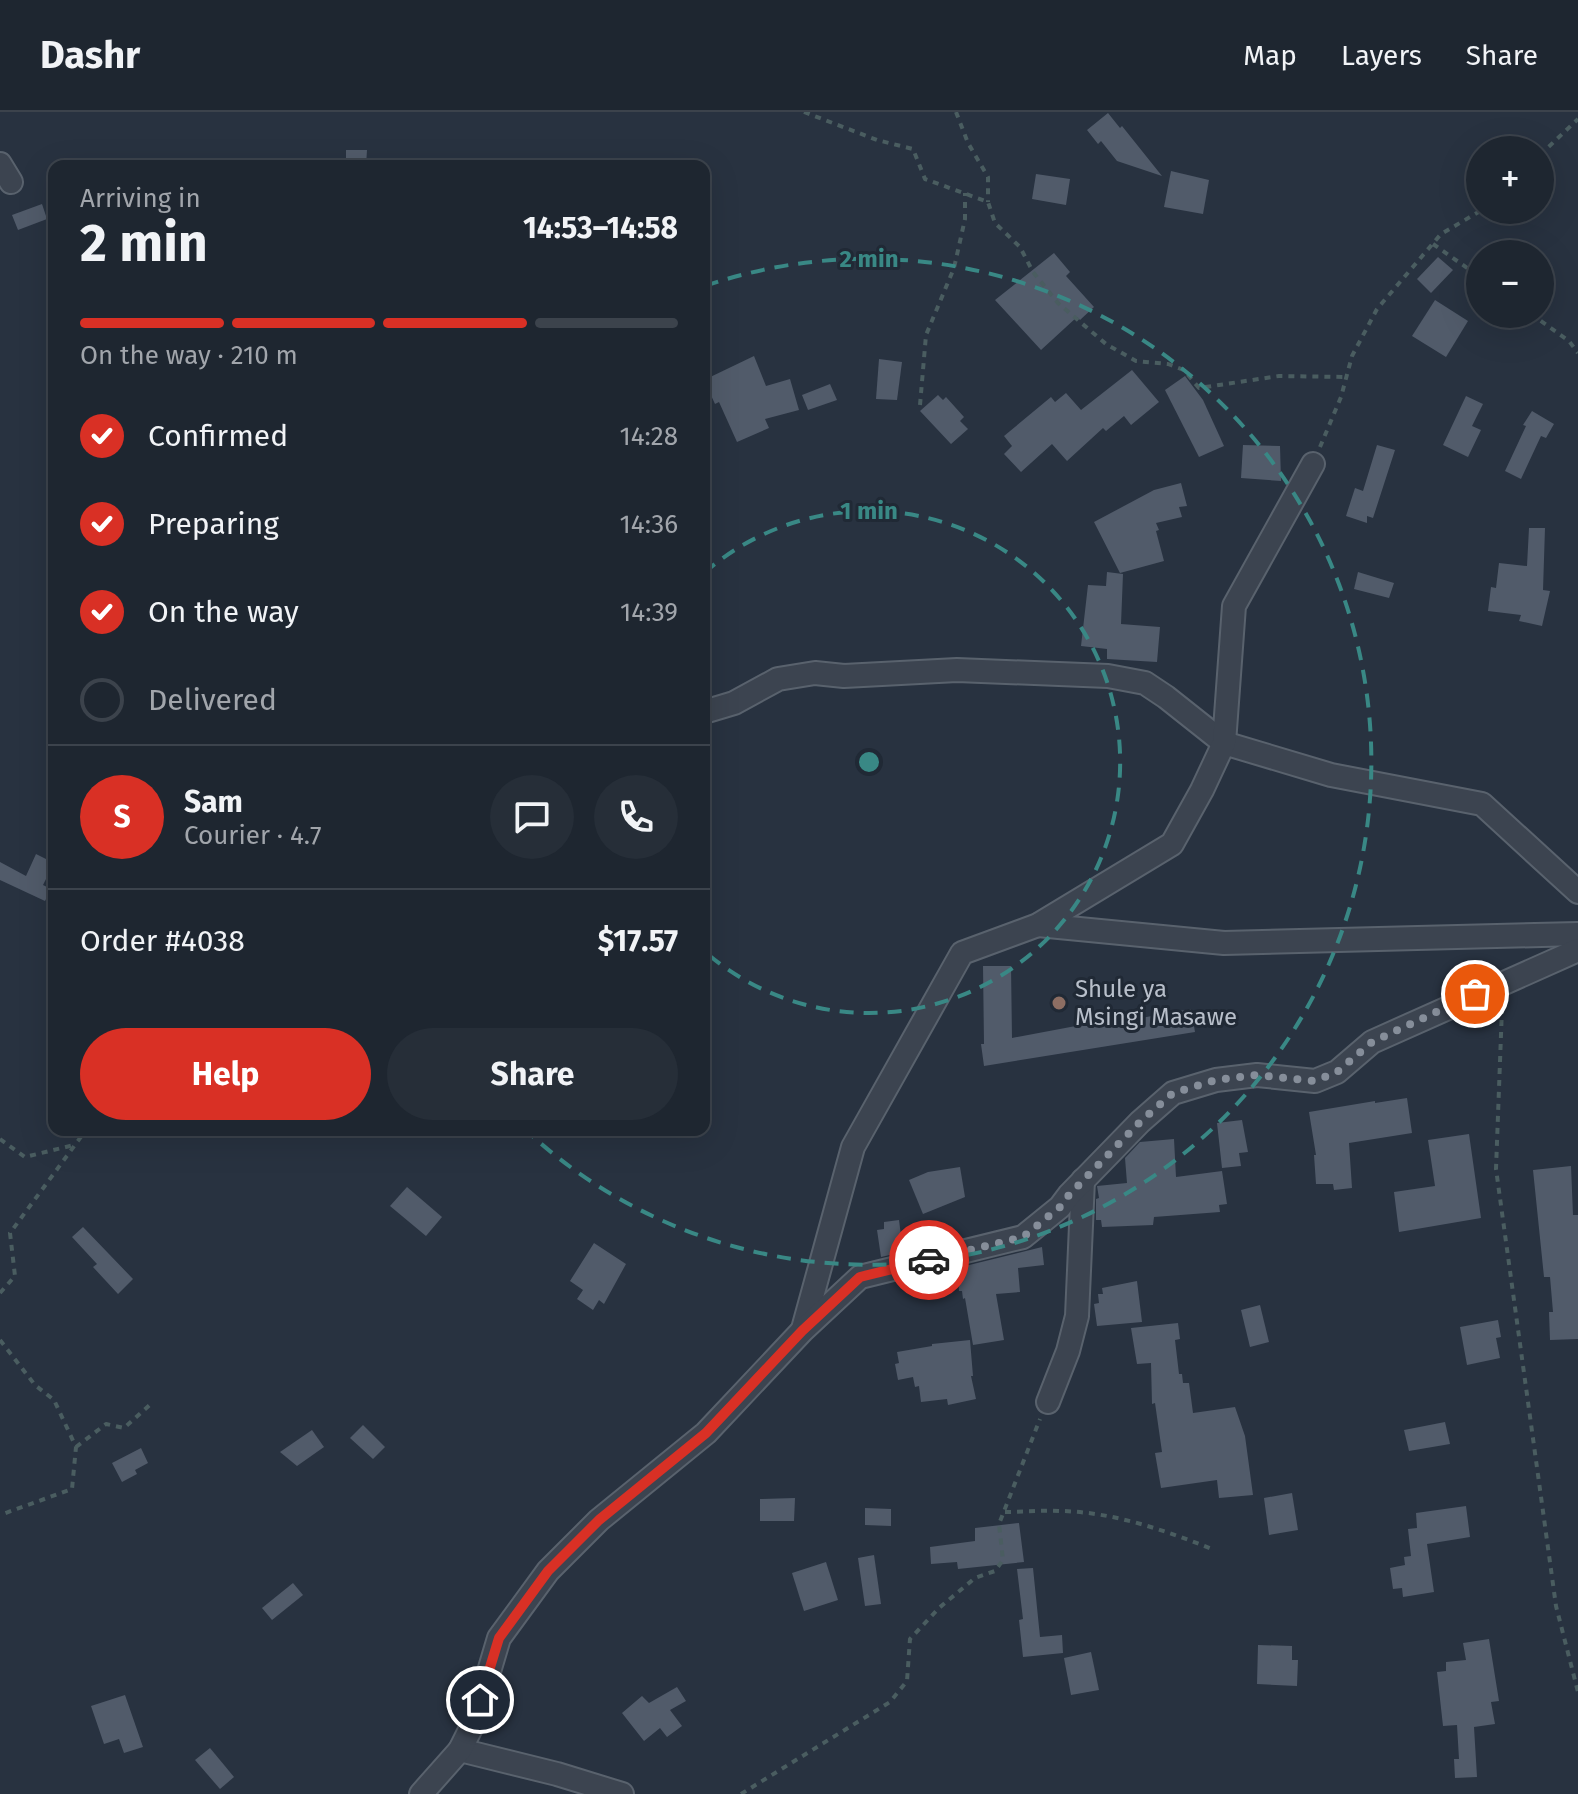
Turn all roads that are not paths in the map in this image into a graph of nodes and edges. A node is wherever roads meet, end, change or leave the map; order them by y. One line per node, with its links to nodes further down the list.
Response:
1 (1313, 464): 3 (street)
2 (710, 710): 3 (street)
3 (1224, 743): 4 (street); 5 (street)
4 (1578, 892)
5 (1038, 925): 6 (street); 9 (street)
6 (1578, 934)
7 (1578, 950): 8 (street)
8 (1083, 1180): 9 (street); 10 (street)
9 (802, 1331): 11 (street)
10 (1048, 1402)
11 (460, 1750): 12 (street); 13 (street)
12 (421, 1794)
13 (622, 1794)

